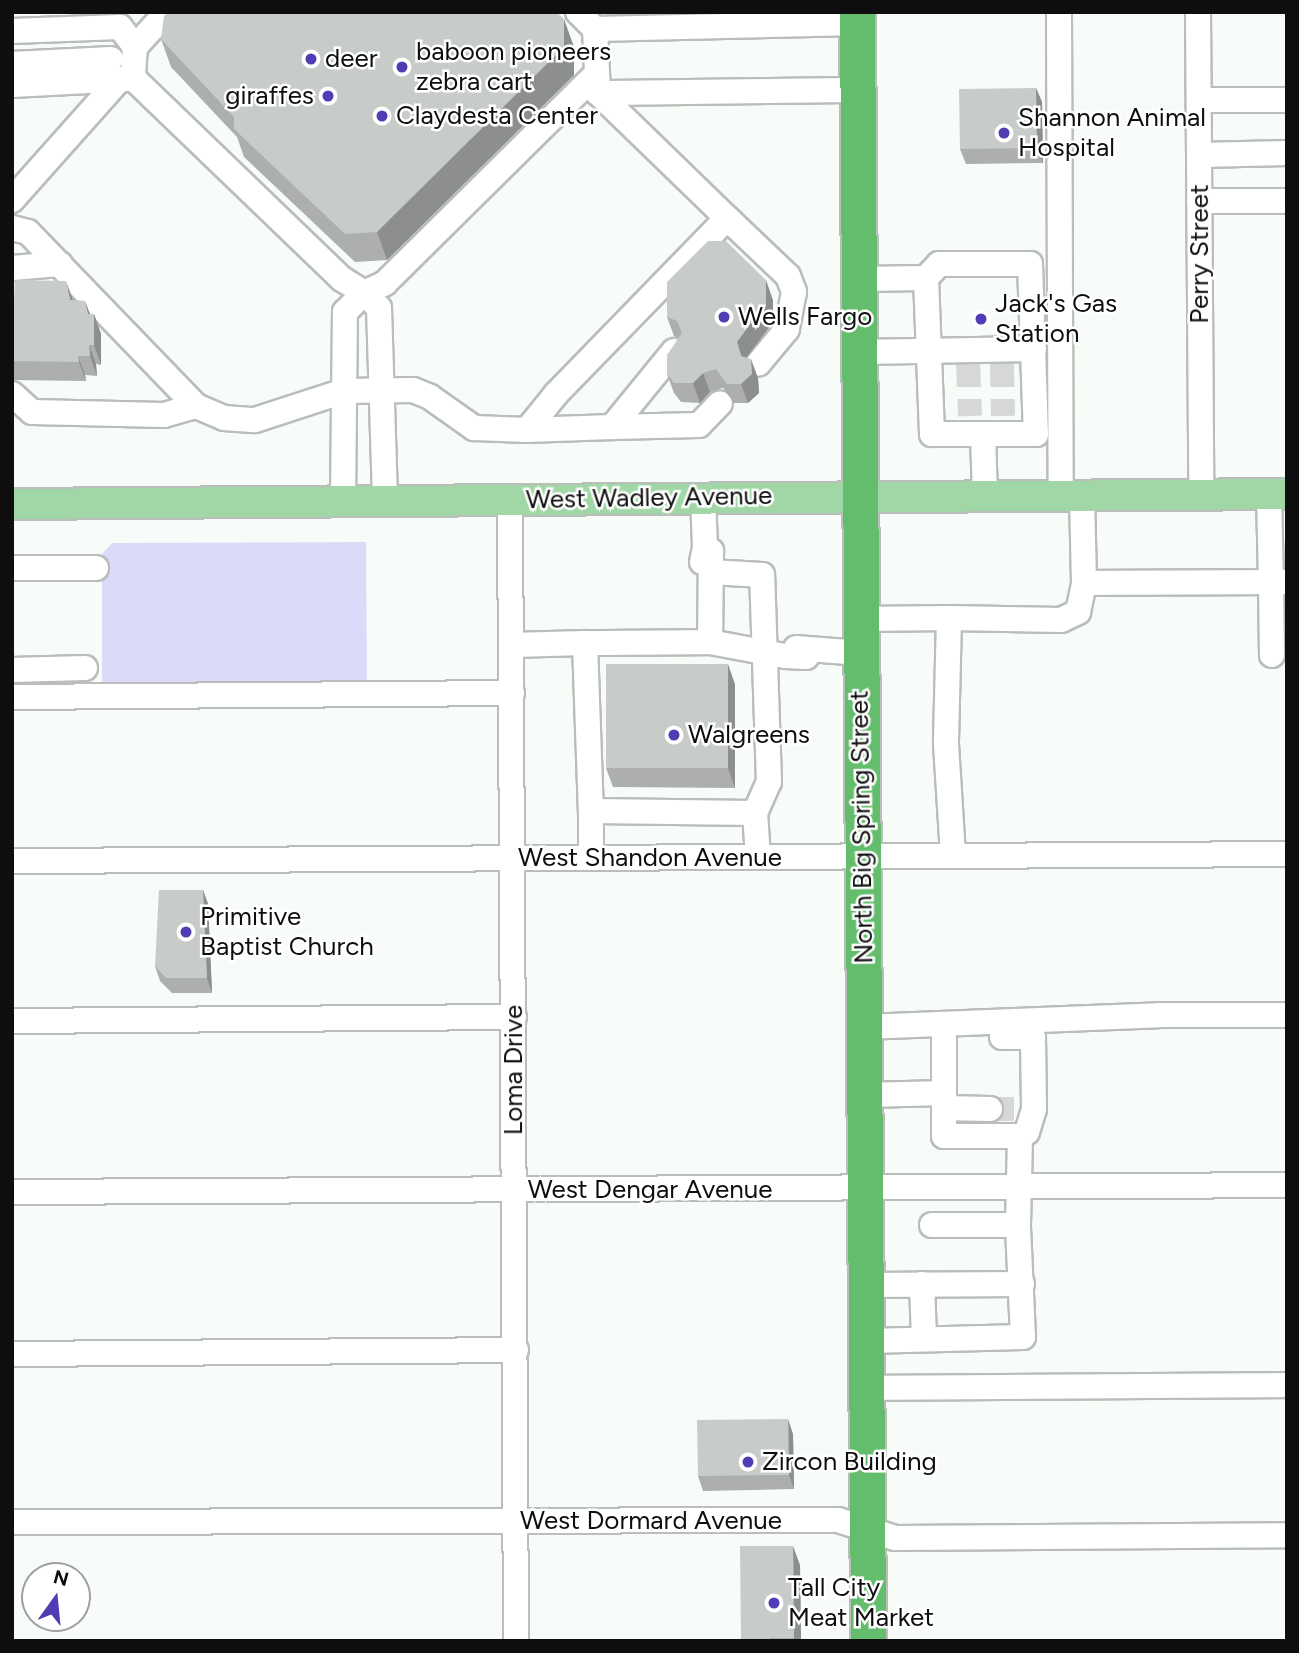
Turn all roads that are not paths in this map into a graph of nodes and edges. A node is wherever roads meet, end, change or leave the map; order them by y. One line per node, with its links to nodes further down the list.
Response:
1 (167, 12): 7 (street)
2 (1059, 12): 44 (street)
3 (1198, 12): 13 (street, Perry Street)
4 (857, 18): 5 (street); 12 (highway, North Big Spring Street)
5 (600, 20): 10 (street)
6 (12, 31): 7 (street)
7 (125, 48): 8 (street); 9 (street); 11 (street); 17 (street); 26 (street)
8 (12, 52)
9 (12, 64)
10 (596, 84): 12 (street); 20 (street); 26 (street)
11 (12, 85)
12 (858, 90): 25 (highway, North Big Spring Street)
13 (1199, 100): 14 (street); 16 (street, Perry Street)
14 (1287, 100)
15 (1287, 153): 16 (street)
16 (1199, 155): 18 (street, Perry Street)
17 (12, 200)
18 (1199, 201): 19 (street); 41 (street, Perry Street)
19 (1287, 201)
20 (727, 218): 31 (street); 39 (street)
21 (12, 228): 22 (street)
22 (60, 264): 23 (street); 36 (street)
23 (12, 268)
24 (926, 278): 25 (street); 27 (street); 29 (street)
25 (858, 279): 30 (highway, North Big Spring Street)
26 (371, 301): 32 (street); 33 (street)
27 (1034, 349): 29 (street); 38 (street)
28 (674, 351): 37 (street)
29 (929, 351): 30 (street); 38 (street)
30 (858, 352): 42 (highway, North Big Spring Street)
31 (758, 364)
32 (344, 391): 33 (street); 36 (street); 48 (street)
33 (382, 392): 39 (street); 47 (street)
34 (12, 394): 36 (street)
35 (720, 403): 37 (street)
36 (196, 406)
37 (612, 427): 39 (street)
38 (986, 427): 43 (street)
39 (527, 430)
40 (1278, 494): 41 (main road, West Wadley Avenue); 53 (street)
41 (1201, 495): 44 (main road, West Wadley Avenue)
42 (859, 496): 43 (main road, West Wadley Avenue); 45 (main road, West Wadley Avenue); 56 (highway, North Big Spring Street)
43 (985, 496): 44 (main road, West Wadley Avenue)
44 (1072, 496): 54 (street)
45 (703, 497): 46 (main road, West Wadley Avenue); 52 (street)
46 (510, 499): 47 (main road, West Wadley Avenue); 59 (street, Loma Drive)
47 (385, 500): 48 (main road, West Wadley Avenue)
48 (343, 501): 49 (main road, West Wadley Avenue)
49 (12, 504)
50 (12, 568): 51 (street)
51 (96, 568)
52 (710, 575): 57 (street); 60 (street)
53 (1279, 582): 54 (street); 62 (street)
54 (1084, 583): 55 (street)
55 (949, 618): 56 (street); 70 (street)
56 (860, 619): 61 (highway, North Big Spring Street)
57 (710, 642): 58 (street); 60 (street)
58 (585, 643): 59 (street); 67 (street)
59 (512, 645): 65 (street, Loma Drive)
60 (773, 653): 61 (street); 68 (street)
61 (860, 653): 72 (highway, North Big Spring Street)
62 (1272, 655)
63 (85, 668): 64 (street)
64 (12, 670)
65 (512, 693): 66 (street); 74 (street, Loma Drive)
66 (12, 697)
67 (591, 811): 68 (street); 73 (street)
68 (755, 813): 71 (street)
69 (1287, 854): 70 (street, West Shandon Avenue)
70 (953, 856): 72 (street, West Shandon Avenue)
71 (758, 857): 72 (street, West Shandon Avenue); 73 (street, West Shandon Avenue)
72 (864, 857): 79 (highway, North Big Spring Street)
73 (591, 858): 74 (street, West Shandon Avenue)
74 (513, 859): 75 (street, West Shandon Avenue); 77 (street, Loma Drive)
75 (12, 861)
76 (1287, 1015): 79 (street)
77 (514, 1017): 78 (street); 89 (street, Loma Drive)
78 (12, 1021)
79 (864, 1027): 82 (highway, North Big Spring Street)
80 (979, 1037): 85 (street)
81 (944, 1039): 83 (street)
82 (864, 1096): 83 (street); 88 (highway, North Big Spring Street)
83 (944, 1100): 84 (street); 85 (street)
84 (990, 1109)
85 (1020, 1136): 87 (street)
86 (1287, 1185): 87 (street, West Dengar Avenue)
87 (1020, 1188): 88 (street, West Dengar Avenue); 92 (street)
88 (865, 1189): 89 (street, West Dengar Avenue); 95 (highway, North Big Spring Street)
89 (514, 1190): 90 (street, West Dengar Avenue); 99 (street, Loma Drive)
90 (12, 1192)
91 (932, 1225): 92 (street)
92 (1018, 1225): 94 (street)
93 (934, 1284): 94 (street); 95 (street); 96 (street); 97 (street)
94 (1022, 1284): 96 (street)
95 (865, 1285): 98 (highway, North Big Spring Street)
96 (962, 1338): 97 (street)
97 (924, 1339): 98 (street)
98 (867, 1341): 102 (highway, North Big Spring Street)
99 (516, 1350): 100 (street); 104 (street, Loma Drive)
100 (12, 1354)
101 (1287, 1385): 102 (street)
102 (866, 1388): 105 (highway, North Big Spring Street)
103 (12, 1522): 104 (street, West Dormard Avenue)
104 (518, 1522): 105 (street, West Dormard Avenue); 107 (street, Loma Drive)
105 (867, 1528): 106 (street, West Dormard Avenue); 108 (highway, North Big Spring Street)
106 (1287, 1535)
107 (516, 1641)
108 (868, 1641)

